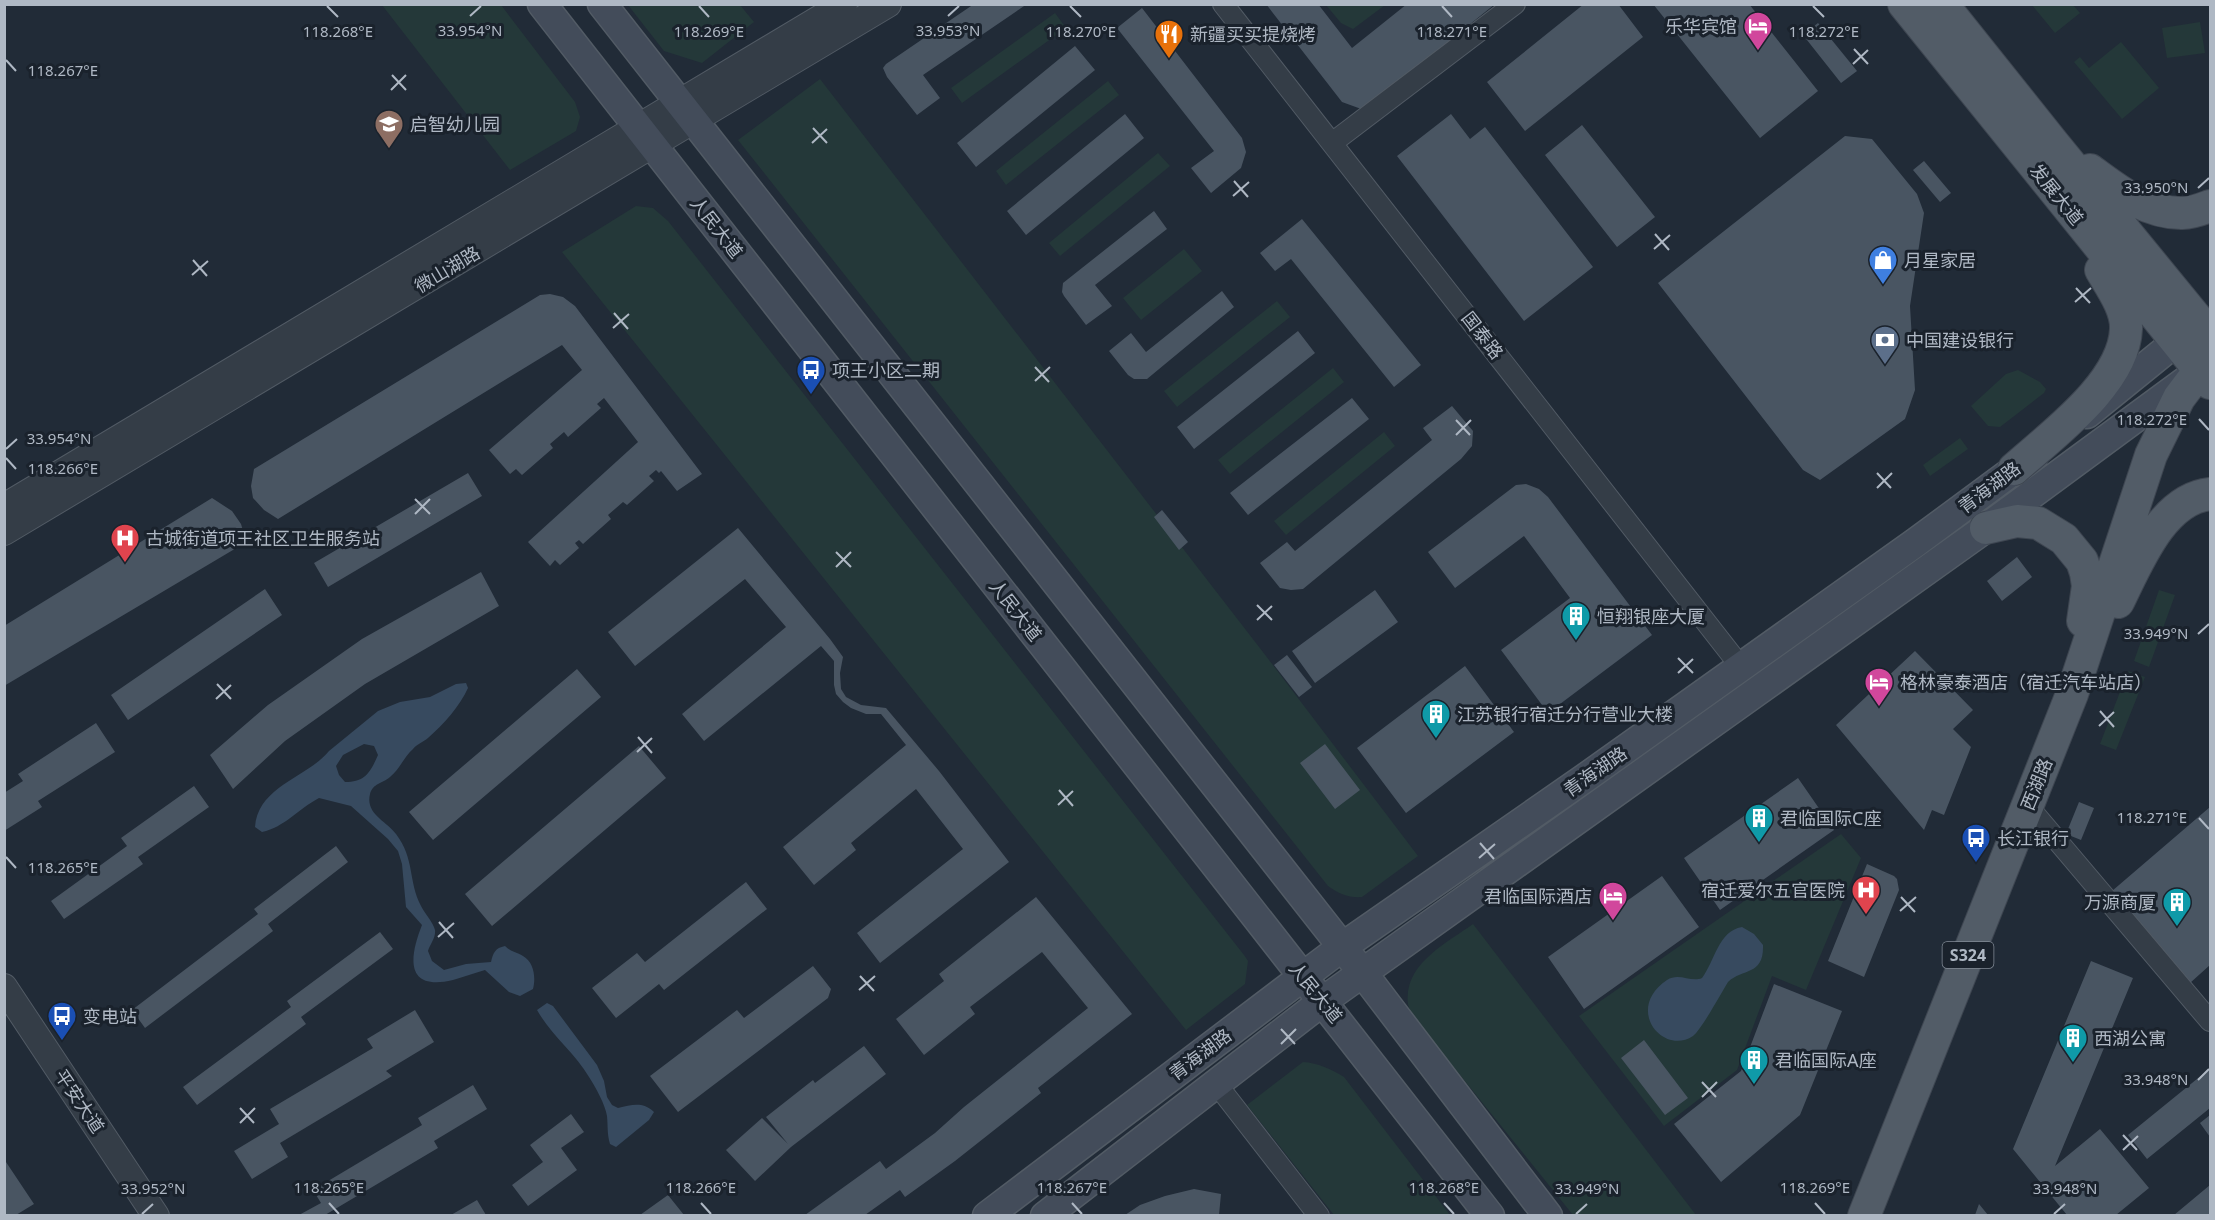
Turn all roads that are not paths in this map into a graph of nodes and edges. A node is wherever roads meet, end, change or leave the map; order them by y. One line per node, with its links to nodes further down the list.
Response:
1 (542, 4): 10 (main road, 人民大道)
2 (602, 4): 9 (main road)
3 (844, 4): 9 (street, 微山湖路)
4 (888, 4): 9 (street, 微山湖路)
5 (1223, 4): 11 (street, 国泰路)
6 (1515, 4): 11 (street)
7 (1904, 4): 12 (main road, 发展大道)
8 (1942, 4): 12 (main road, 发展大道)
9 (687, 113): 10 (street, 微山湖路); 24 (main road)
10 (646, 136): 18 (street, 微山湖路); 20 (street, 微山湖路); 26 (main road, 人民大道)
11 (1332, 143): 21 (street, 国泰路)
12 (2040, 151): 13 (main road); 14 (main road, 发展大道); 16 (main road)
13 (2211, 206)
14 (2199, 327): 15 (main road, 发展大道); 16 (main road, 青海湖路)
15 (2207, 370): 19 (main road, 青海湖路); 22 (main road, 西湖路 / S324)
16 (2014, 469): 21 (main road, 青海湖路)
17 (2211, 494): 22 (main road)
18 (4, 507)
19 (1986, 528): 22 (main road); 25 (main road, 青海湖路)
20 (4, 532)
21 (1741, 667): 24 (main road, 青海湖路)
22 (2072, 694): 23 (main road, 西湖路 / S324)
23 (2028, 806): 29 (street); 37 (main road, 西湖路 / S324)
24 (1342, 947): 25 (main road); 26 (main road, 青海湖路)
25 (1362, 972): 28 (main road, 青海湖路); 36 (main road)
26 (1302, 976): 28 (main road, 人民大道); 32 (main road, 青海湖路)
27 (4, 987): 31 (street, 平安大道)
28 (1323, 1001): 30 (main road, 青海湖路); 35 (main road, 人民大道)
29 (2211, 1021)
30 (1215, 1082): 33 (main road, 青海湖路); 34 (street)
31 (156, 1215)
32 (987, 1215)
33 (1045, 1215)
34 (1318, 1215)
35 (1490, 1215)
36 (1548, 1215)
37 (1864, 1215)

